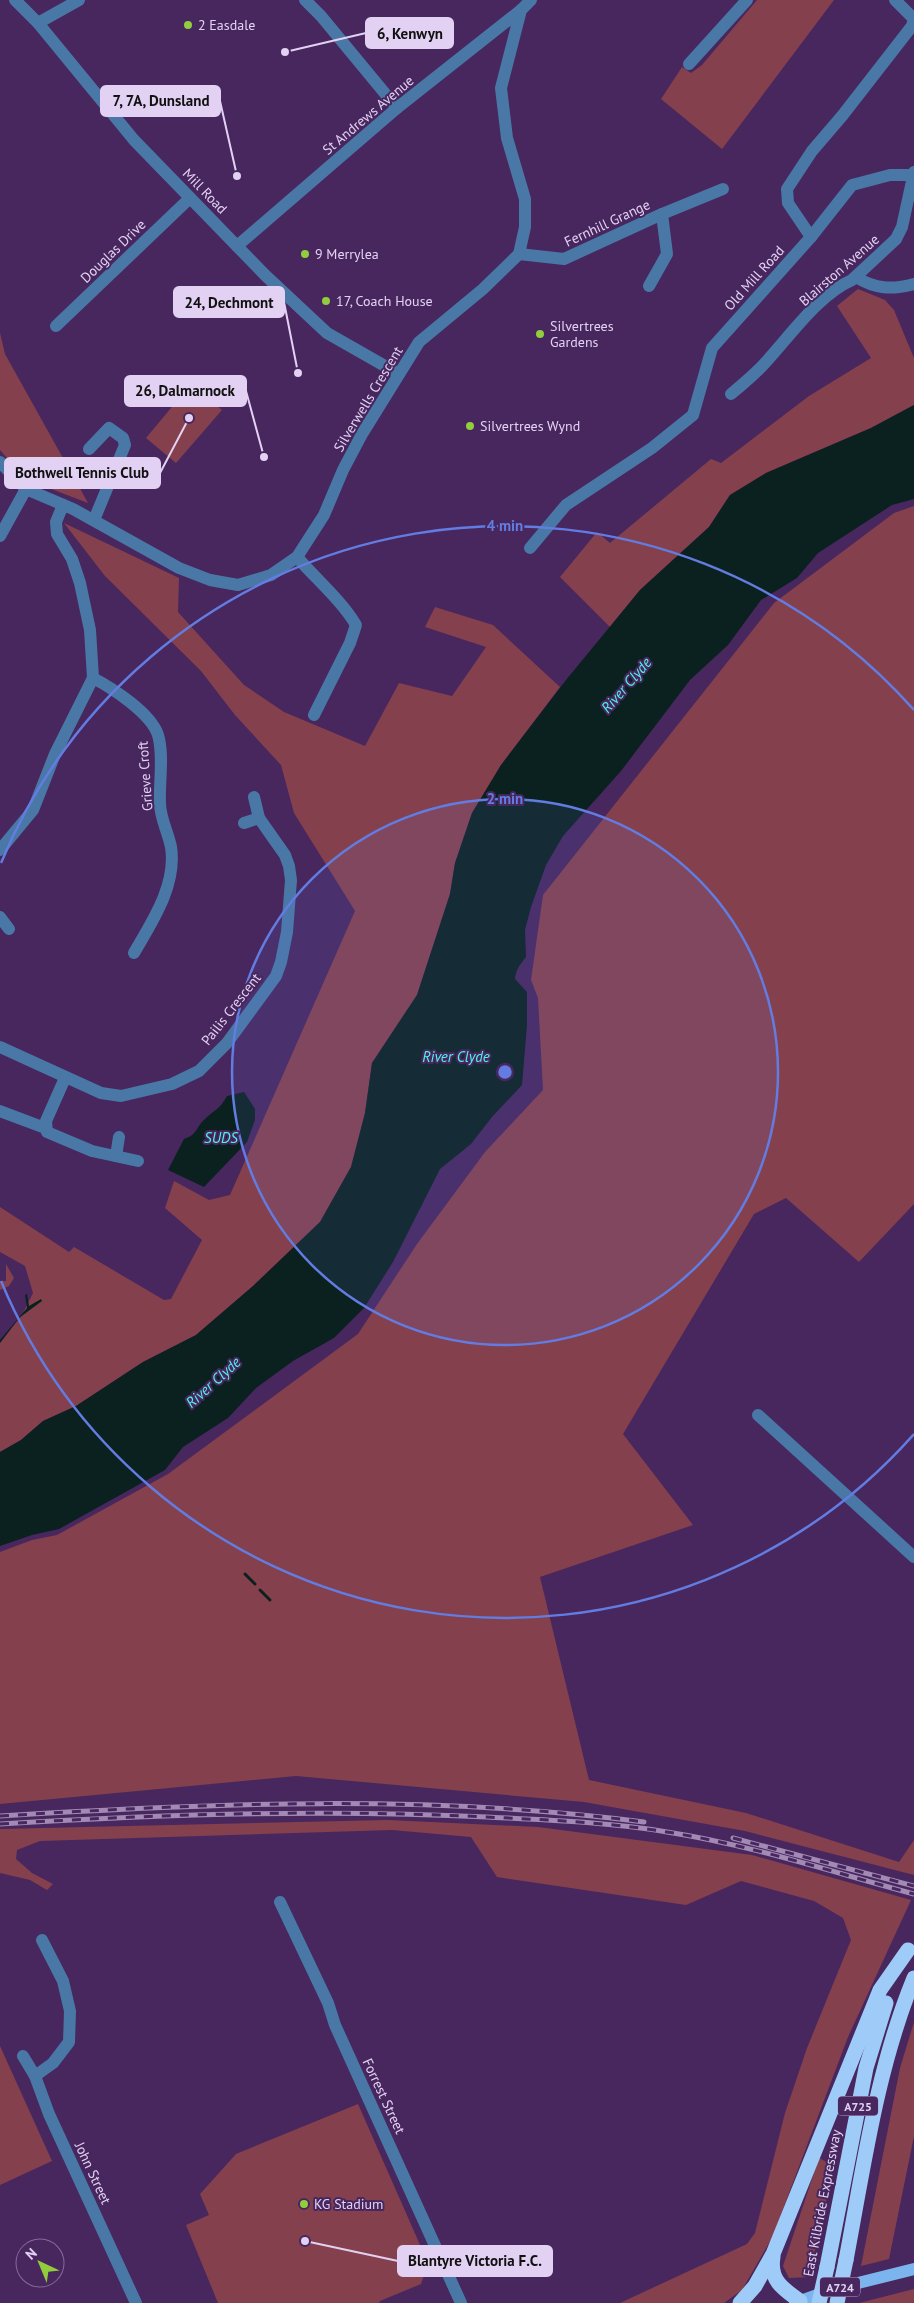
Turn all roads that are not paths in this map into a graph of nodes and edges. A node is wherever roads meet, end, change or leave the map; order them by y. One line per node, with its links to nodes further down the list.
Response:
1 (15, 0): 8 (street, Mill Road)
2 (79, 0): 8 (street)
3 (305, 0): 10 (street)
4 (531, 0): 7 (street)
5 (747, 0): 9 (street)
6 (895, 0): 15 (street)
7 (521, 10): 10 (street, St Andrews Avenue); 17 (street)
8 (38, 23): 13 (street, Mill Road)
9 (689, 64)
10 (397, 108): 16 (street, St Andrews Avenue)
11 (914, 174): 15 (street, Old Mill Road); 18 (street, Blairston Avenue)
12 (723, 189): 14 (street)
13 (190, 198): 16 (street, Mill Road); 21 (street, Douglas Drive)
14 (662, 214): 17 (street, Fernhill Grange); 20 (street, Fernhill Grange)
15 (811, 237): 30 (street, Old Mill Road)
16 (237, 246): 22 (street, Mill Road)
17 (520, 254): 22 (street, Silverwells Crescent)
18 (856, 277): 19 (street); 23 (street, Blairston Avenue)
19 (914, 284)
20 (649, 286)
21 (56, 326)
22 (399, 374): 31 (street, Silverwells Crescent)
23 (731, 394)
24 (89, 449): 28 (street)
25 (0, 462): 26 (street)
26 (26, 489): 27 (street, Silverwells Crescent); 29 (street)
27 (68, 507): 28 (street, Silverwells Crescent); 32 (street)
28 (94, 520): 31 (street, Silverwells Crescent)
29 (0, 536)
30 (530, 548)
31 (297, 557): 33 (street)
32 (93, 678): 37 (street); 40 (street, Grieve Croft)
33 (314, 715)
34 (254, 797): 35 (street, Pailis Crescent)
35 (259, 818): 36 (street); 42 (street, Pailis Crescent)
36 (244, 823)
37 (0, 850)
38 (0, 917): 39 (street)
39 (9, 929)
40 (134, 952)
41 (0, 1047): 42 (street, Pailis Crescent)
42 (65, 1078): 44 (street)
43 (0, 1111): 44 (street)
44 (45, 1128): 46 (street)
45 (119, 1137): 46 (street)
46 (116, 1156): 47 (street)
47 (138, 1161)
48 (758, 1415): 49 (street)
49 (914, 1557)
50 (280, 1902): 60 (street, Forrest Street)
51 (42, 1940): 55 (street)
52 (911, 1944): 56 (highway, A725); 62 (highway, East Kilbride Expressway / A725, bridge)
53 (914, 1978): 63 (highway, A725, bridge)
54 (24, 2056): 55 (street, John Street)
55 (35, 2076): 59 (street, John Street)
56 (773, 2254): 58 (highway, A725); 61 (highway, A725)
57 (914, 2269): 58 (main road, A724)
58 (797, 2302)
59 (136, 2303)
60 (461, 2303)
61 (740, 2303)
62 (818, 2303)
63 (837, 2303)

